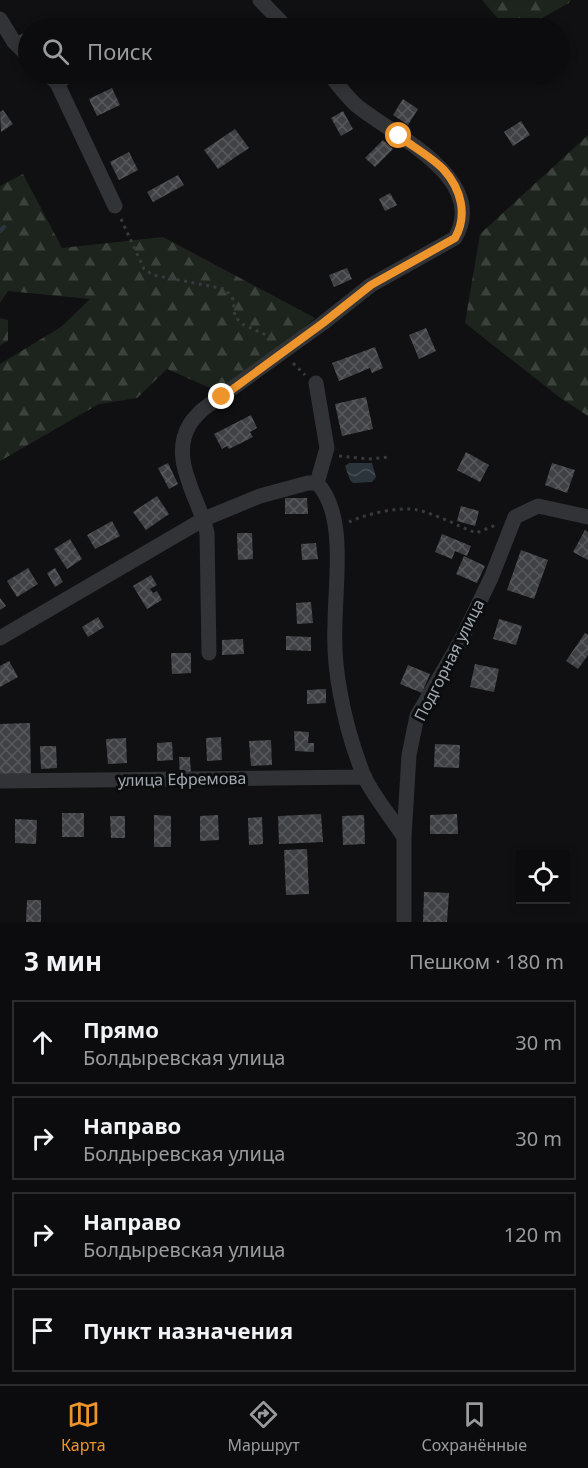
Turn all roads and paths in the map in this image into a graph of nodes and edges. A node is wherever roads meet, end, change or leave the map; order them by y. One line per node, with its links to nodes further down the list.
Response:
1 (260, 0): 2 (street)
2 (277, 18)
3 (0, 19): 4 (street)
4 (18, 46)
5 (57, 84): 7 (street)
6 (338, 84): 8 (street)
7 (115, 206): 8 (path)
8 (285, 351): 9 (path); 15 (street)
9 (316, 383): 10 (street)
10 (326, 454): 11 (path); 12 (street)
11 (390, 457)
12 (317, 483): 15 (street); 16 (street)
13 (515, 517): 14 (street); 16 (path); 21 (street, Подгорная улица)
14 (588, 517)
15 (204, 519): 17 (street); 18 (street)
16 (337, 529): 19 (street)
17 (0, 638)
18 (209, 654)
19 (365, 777): 20 (street, улица Ефремова); 21 (street)
20 (0, 781)
21 (404, 837): 22 (street, Подгорная улица)
22 (404, 922)

